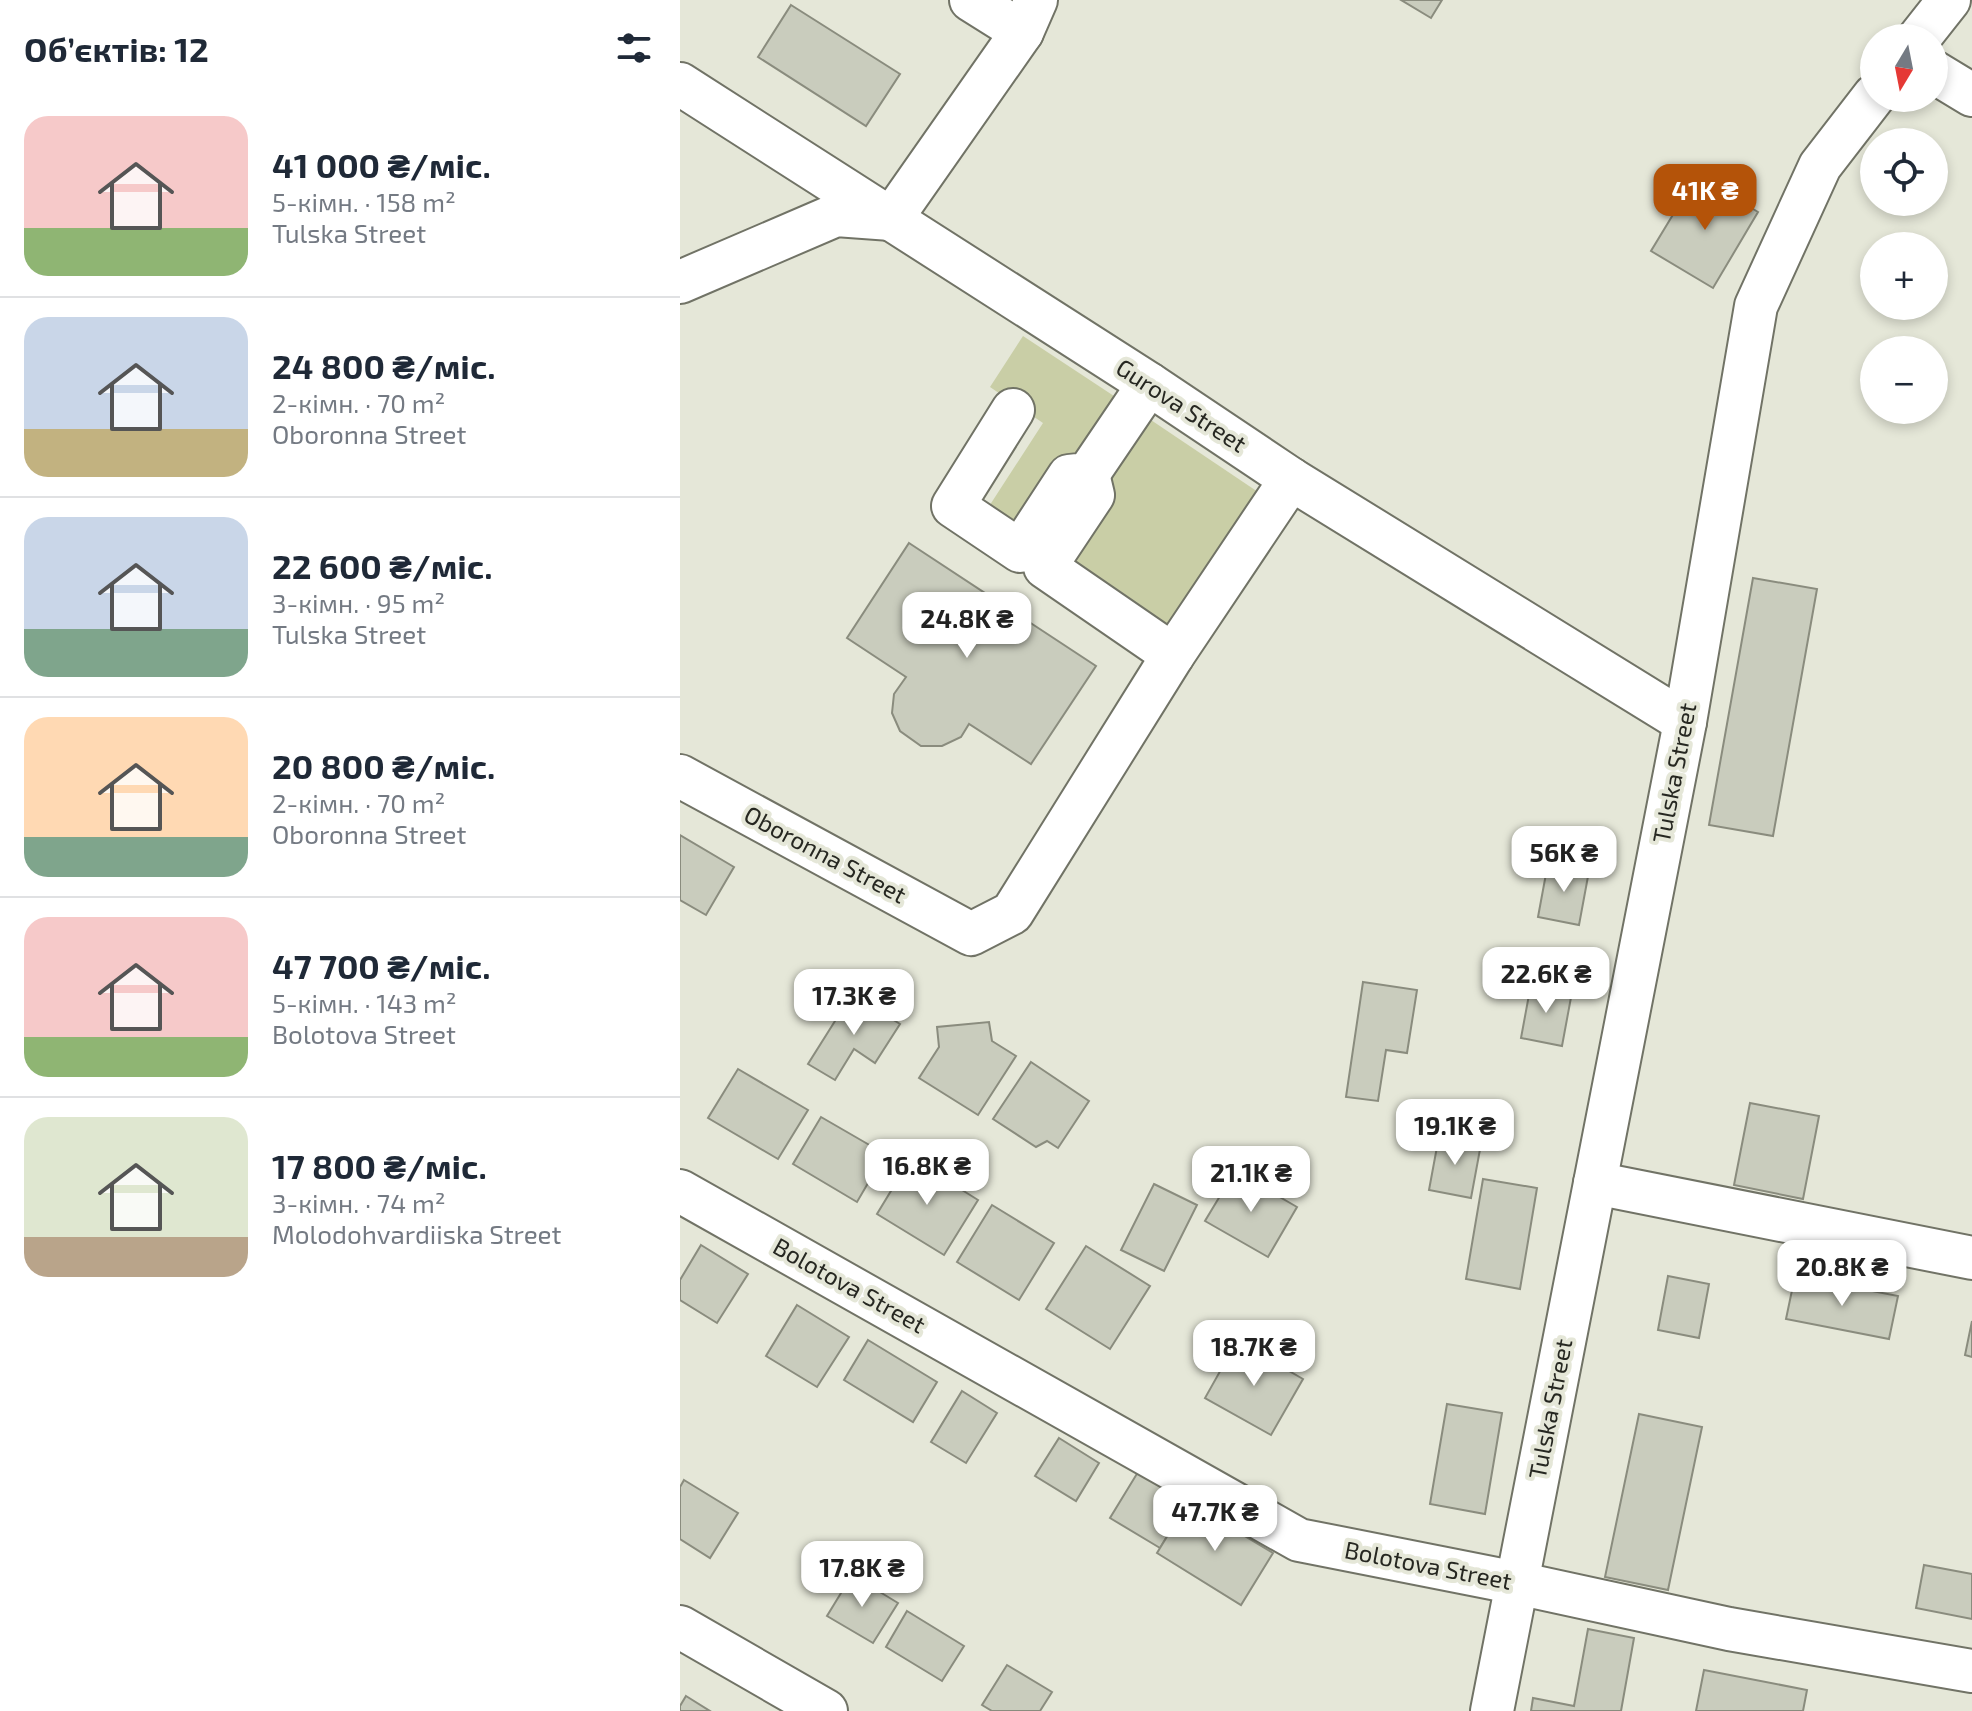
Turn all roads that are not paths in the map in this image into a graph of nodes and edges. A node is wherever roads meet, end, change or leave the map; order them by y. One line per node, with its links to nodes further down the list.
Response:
1 (971, 0): 3 (street)
2 (1949, 0): 4 (street)
3 (1029, 16): 9 (street)
4 (1930, 24)
5 (1948, 80): 7 (street)
6 (680, 84): 9 (street, Gurova Street)
7 (1972, 95)
8 (1862, 112): 16 (street, Tulska Street)
9 (891, 219): 10 (street); 11 (street, Gurova Street)
10 (680, 282)
11 (1149, 384): 13 (street); 14 (street, Gurova Street)
12 (1013, 410): 13 (street)
13 (1088, 474): 15 (street)
14 (1291, 479): 15 (street); 16 (street, Gurova Street)
15 (1173, 655): 17 (street, Oboronna Street)
16 (1685, 722): 18 (street, Tulska Street)
17 (680, 776)
18 (1595, 1183): 20 (street); 21 (street, Tulska Street)
19 (680, 1191): 21 (street, Bolotova Street)
20 (1972, 1258)
21 (1517, 1583): 23 (street, Bolotova Street); 25 (street, Tulska Street)
22 (680, 1627): 24 (street)
23 (1972, 1671)
24 (826, 1711)
25 (1492, 1711)

